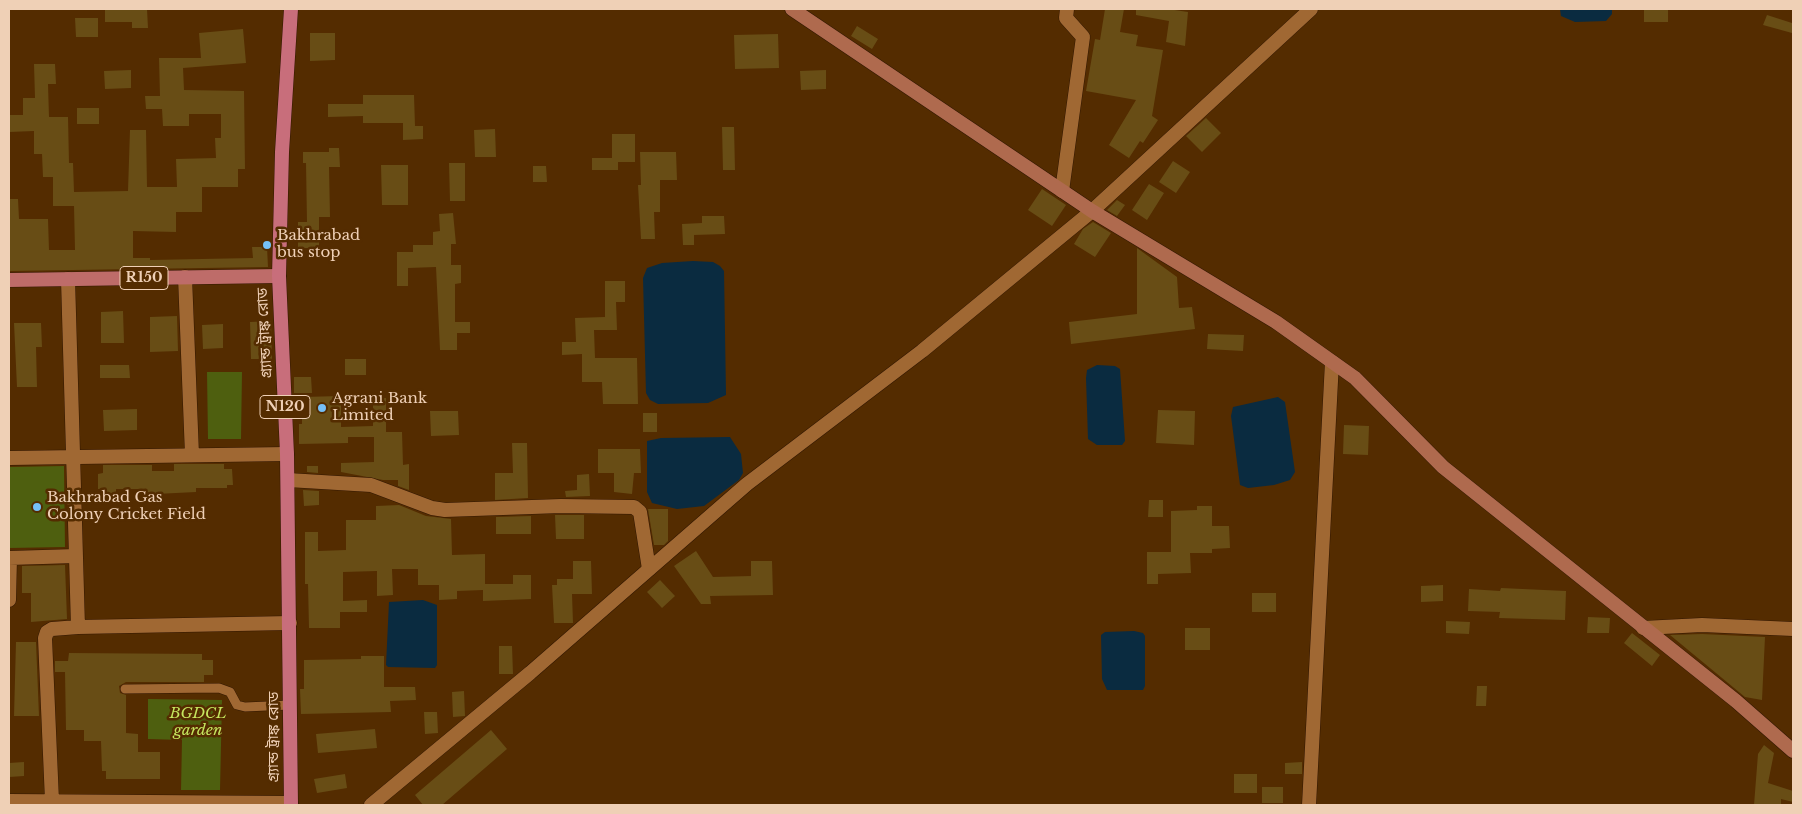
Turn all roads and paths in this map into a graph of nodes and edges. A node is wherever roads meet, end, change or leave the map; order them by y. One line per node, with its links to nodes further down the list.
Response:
1 (291, 9): 7 (highway, গ্র্যান্ড ট্রাঙ্ক রোড / N120)
2 (792, 9): 5 (main road)
3 (1067, 9): 5 (street)
4 (1311, 9): 6 (street)
5 (1062, 191): 6 (main road)
6 (1092, 211): 11 (main road); 19 (street)
7 (279, 276): 8 (main road, R150); 12 (highway, গ্র্যান্ড ট্রাঙ্ক রোড / N120)
8 (185, 277): 9 (main road, R150); 13 (street)
9 (68, 279): 10 (main road, R150); 15 (street)
10 (9, 280)
11 (1332, 362): 23 (main road); 32 (street)
12 (287, 454): 13 (street); 16 (highway, গ্র্যান্ড ট্রাঙ্ক রোড / N120)
13 (192, 455): 15 (street)
14 (9, 458): 15 (street)
15 (73, 458): 17 (street)
16 (288, 480): 19 (street); 21 (highway, গ্র্যান্ড ট্রাঙ্ক রোড / N120)
17 (76, 556): 18 (street); 22 (street)
18 (10, 558): 20 (street)
19 (649, 569): 31 (street)
20 (9, 600)
21 (290, 623): 22 (street); 26 (highway, গ্র্যান্ড ট্রাঙ্ক রোড / N120)
22 (78, 627): 29 (street)
23 (1643, 628): 24 (street); 27 (main road)
24 (1793, 629)
25 (125, 689): 26 (lane)
26 (290, 705): 30 (highway, গ্র্যান্ড ট্রাঙ্ক রোড / N120)
27 (1793, 751)
28 (9, 801): 29 (street)
29 (52, 801): 30 (street)
30 (291, 804)
31 (371, 805)
32 (1309, 805)

